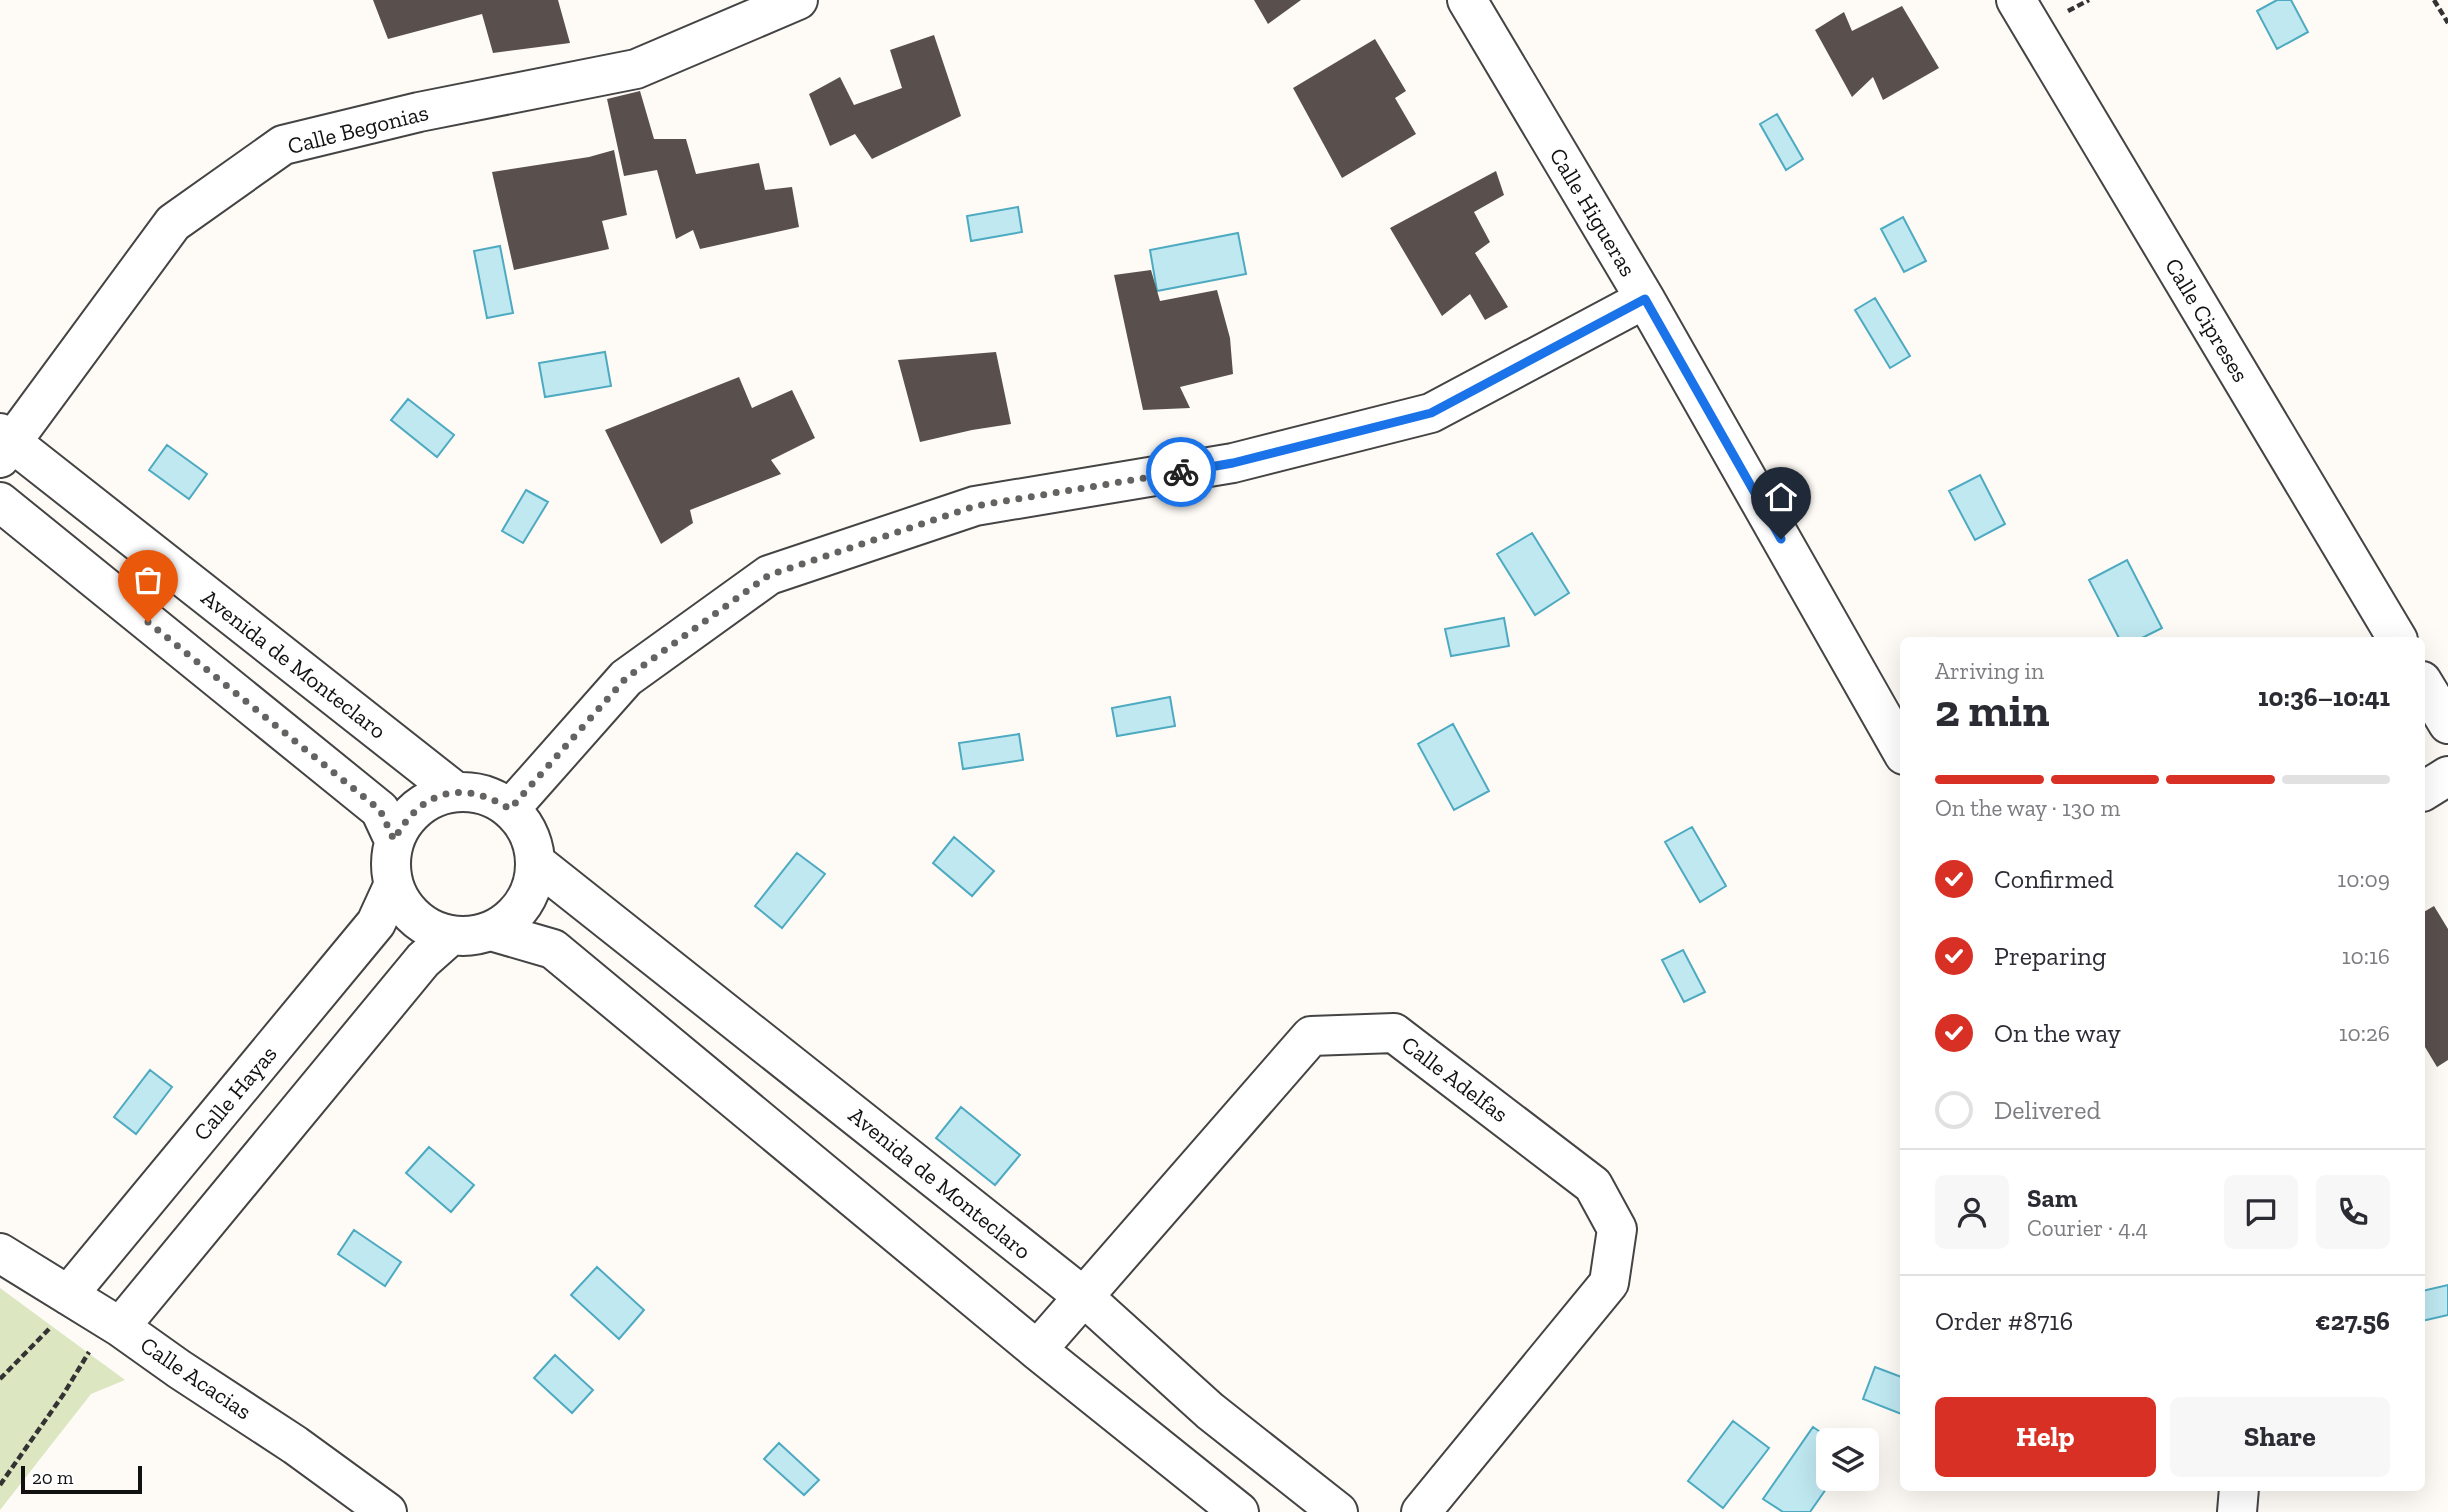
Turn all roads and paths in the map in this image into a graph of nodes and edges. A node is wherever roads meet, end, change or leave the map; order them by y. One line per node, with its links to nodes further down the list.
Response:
1 (798, 0): 7 (street, Calle Begonias)
2 (1467, 0): 6 (street, Calle Higueras)
3 (2016, 0): 9 (street, Calle Cipreses)
4 (2434, 0): 5 (path)
5 (2448, 23)
6 (1645, 299): 12 (street, Calle Higueras); 16 (street)
7 (4, 444): 15 (street, Avenida de Monteclaro)
8 (0, 502): 17 (street)
9 (2396, 637)
10 (2425, 686): 11 (street)
11 (2448, 724)
12 (1900, 748)
13 (2448, 776): 14 (street)
14 (2425, 790)
15 (456, 792): 16 (street); 17 (street)
16 (510, 809): 18 (street)
17 (394, 840): 19 (street)
18 (535, 862): 20 (street); 23 (street, Avenida de Monteclaro)
19 (393, 886): 21 (street); 24 (street, Calle Hayas)
20 (491, 931): 21 (street); 25 (street)
21 (450, 936): 24 (street)
22 (0, 1253): 24 (street, Calle Acacias)
23 (1084, 1297): 25 (street, Calle Adelfas); 31 (street, Avenida de Monteclaro); 32 (street, Calle Adelfas)
24 (94, 1310): 26 (path); 27 (path); 29 (street, Calle Acacias)
25 (1037, 1350): 30 (street)
26 (0, 1379)
27 (0, 1485)
28 (2239, 1491): 33 (street)
29 (387, 1512)
30 (1239, 1512)
31 (1338, 1512)
32 (1421, 1512)
33 (2237, 1512)

